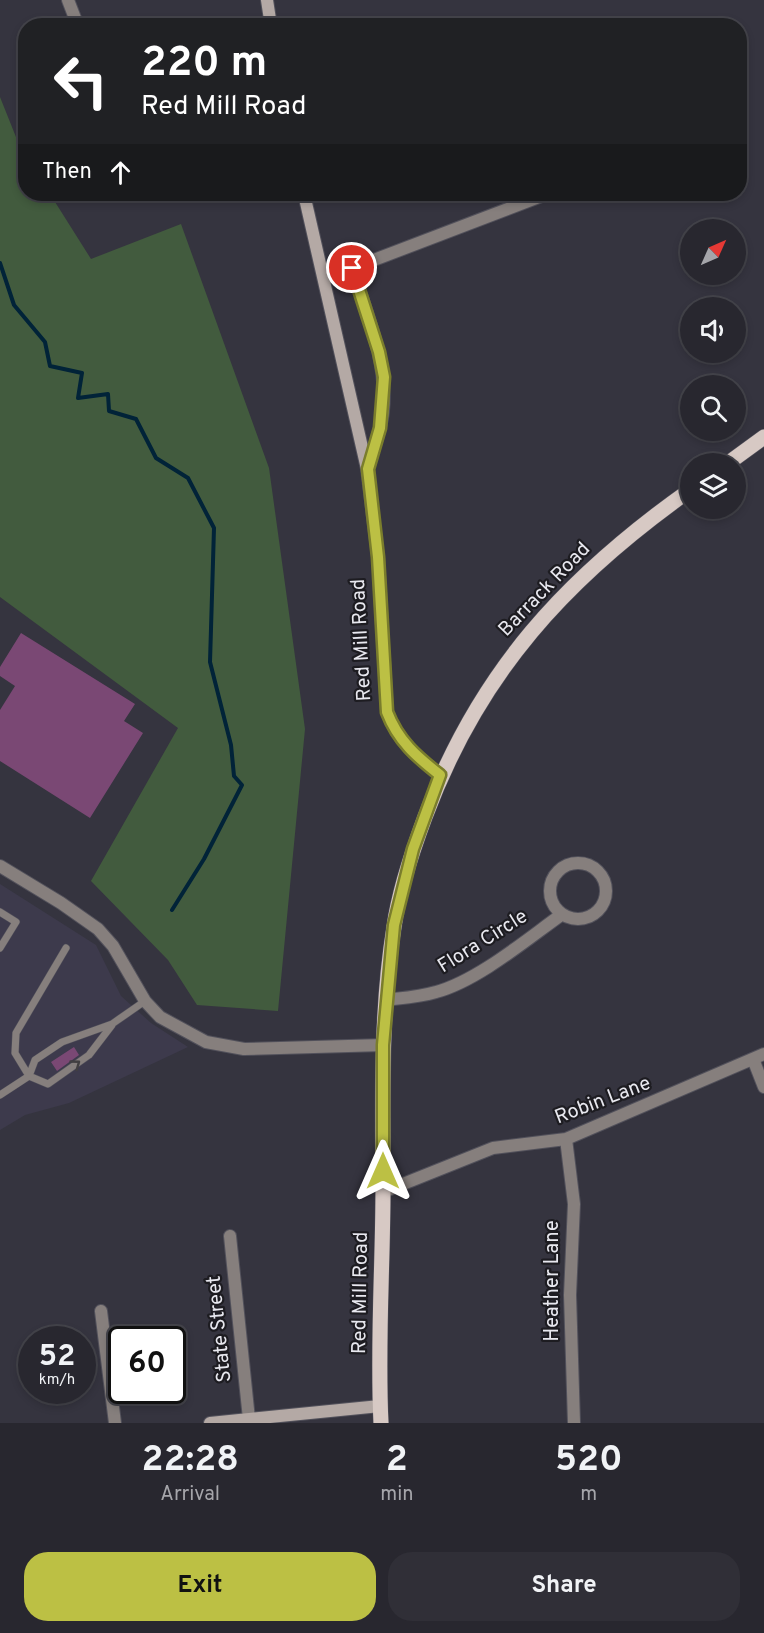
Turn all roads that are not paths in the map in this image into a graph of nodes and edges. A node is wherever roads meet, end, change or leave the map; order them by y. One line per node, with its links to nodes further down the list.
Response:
1 (68, 0): 3 (street)
2 (267, 0): 4 (street)
3 (75, 18)
4 (270, 18)
5 (306, 201): 8 (street, Red Mill Road)
6 (529, 201): 7 (street)
7 (352, 268): 8 (street); 11 (street)
8 (324, 279): 11 (street, Red Mill Road)
9 (764, 437): 10 (main road)
10 (742, 453)
11 (368, 469): 13 (street, Red Mill Road)
12 (680, 498): 13 (main road, Barrack Road)
13 (440, 775): 19 (main road, Red Mill Road)
14 (0, 866): 20 (street)
15 (0, 912): 17 (lane)
16 (561, 915): 16 (street, Flora Circle); 19 (street, Flora Circle)
17 (0, 948)
18 (66, 948): 24 (lane)
19 (386, 1000): 22 (main road, Red Mill Road)
20 (145, 1001): 21 (lane); 22 (street)
21 (112, 1024): 24 (lane); 24 (lane, one-way to 21)
22 (383, 1045): 28 (main road, Red Mill Road)
23 (758, 1057): 25 (street); 27 (street, Robin Lane)
24 (29, 1076): 26 (lane)
25 (764, 1088)
26 (0, 1095)
27 (566, 1139): 28 (street, Robin Lane); 36 (street, Heather Lane)
28 (383, 1191): 31 (main road, Red Mill Road)
29 (230, 1236): 32 (street, State Street)
30 (101, 1311): 33 (street)
31 (380, 1406): 32 (street); 35 (main road, Red Mill Road)
32 (249, 1419): 34 (street)
33 (115, 1423)
34 (210, 1423)
35 (381, 1423)
36 (574, 1423)

